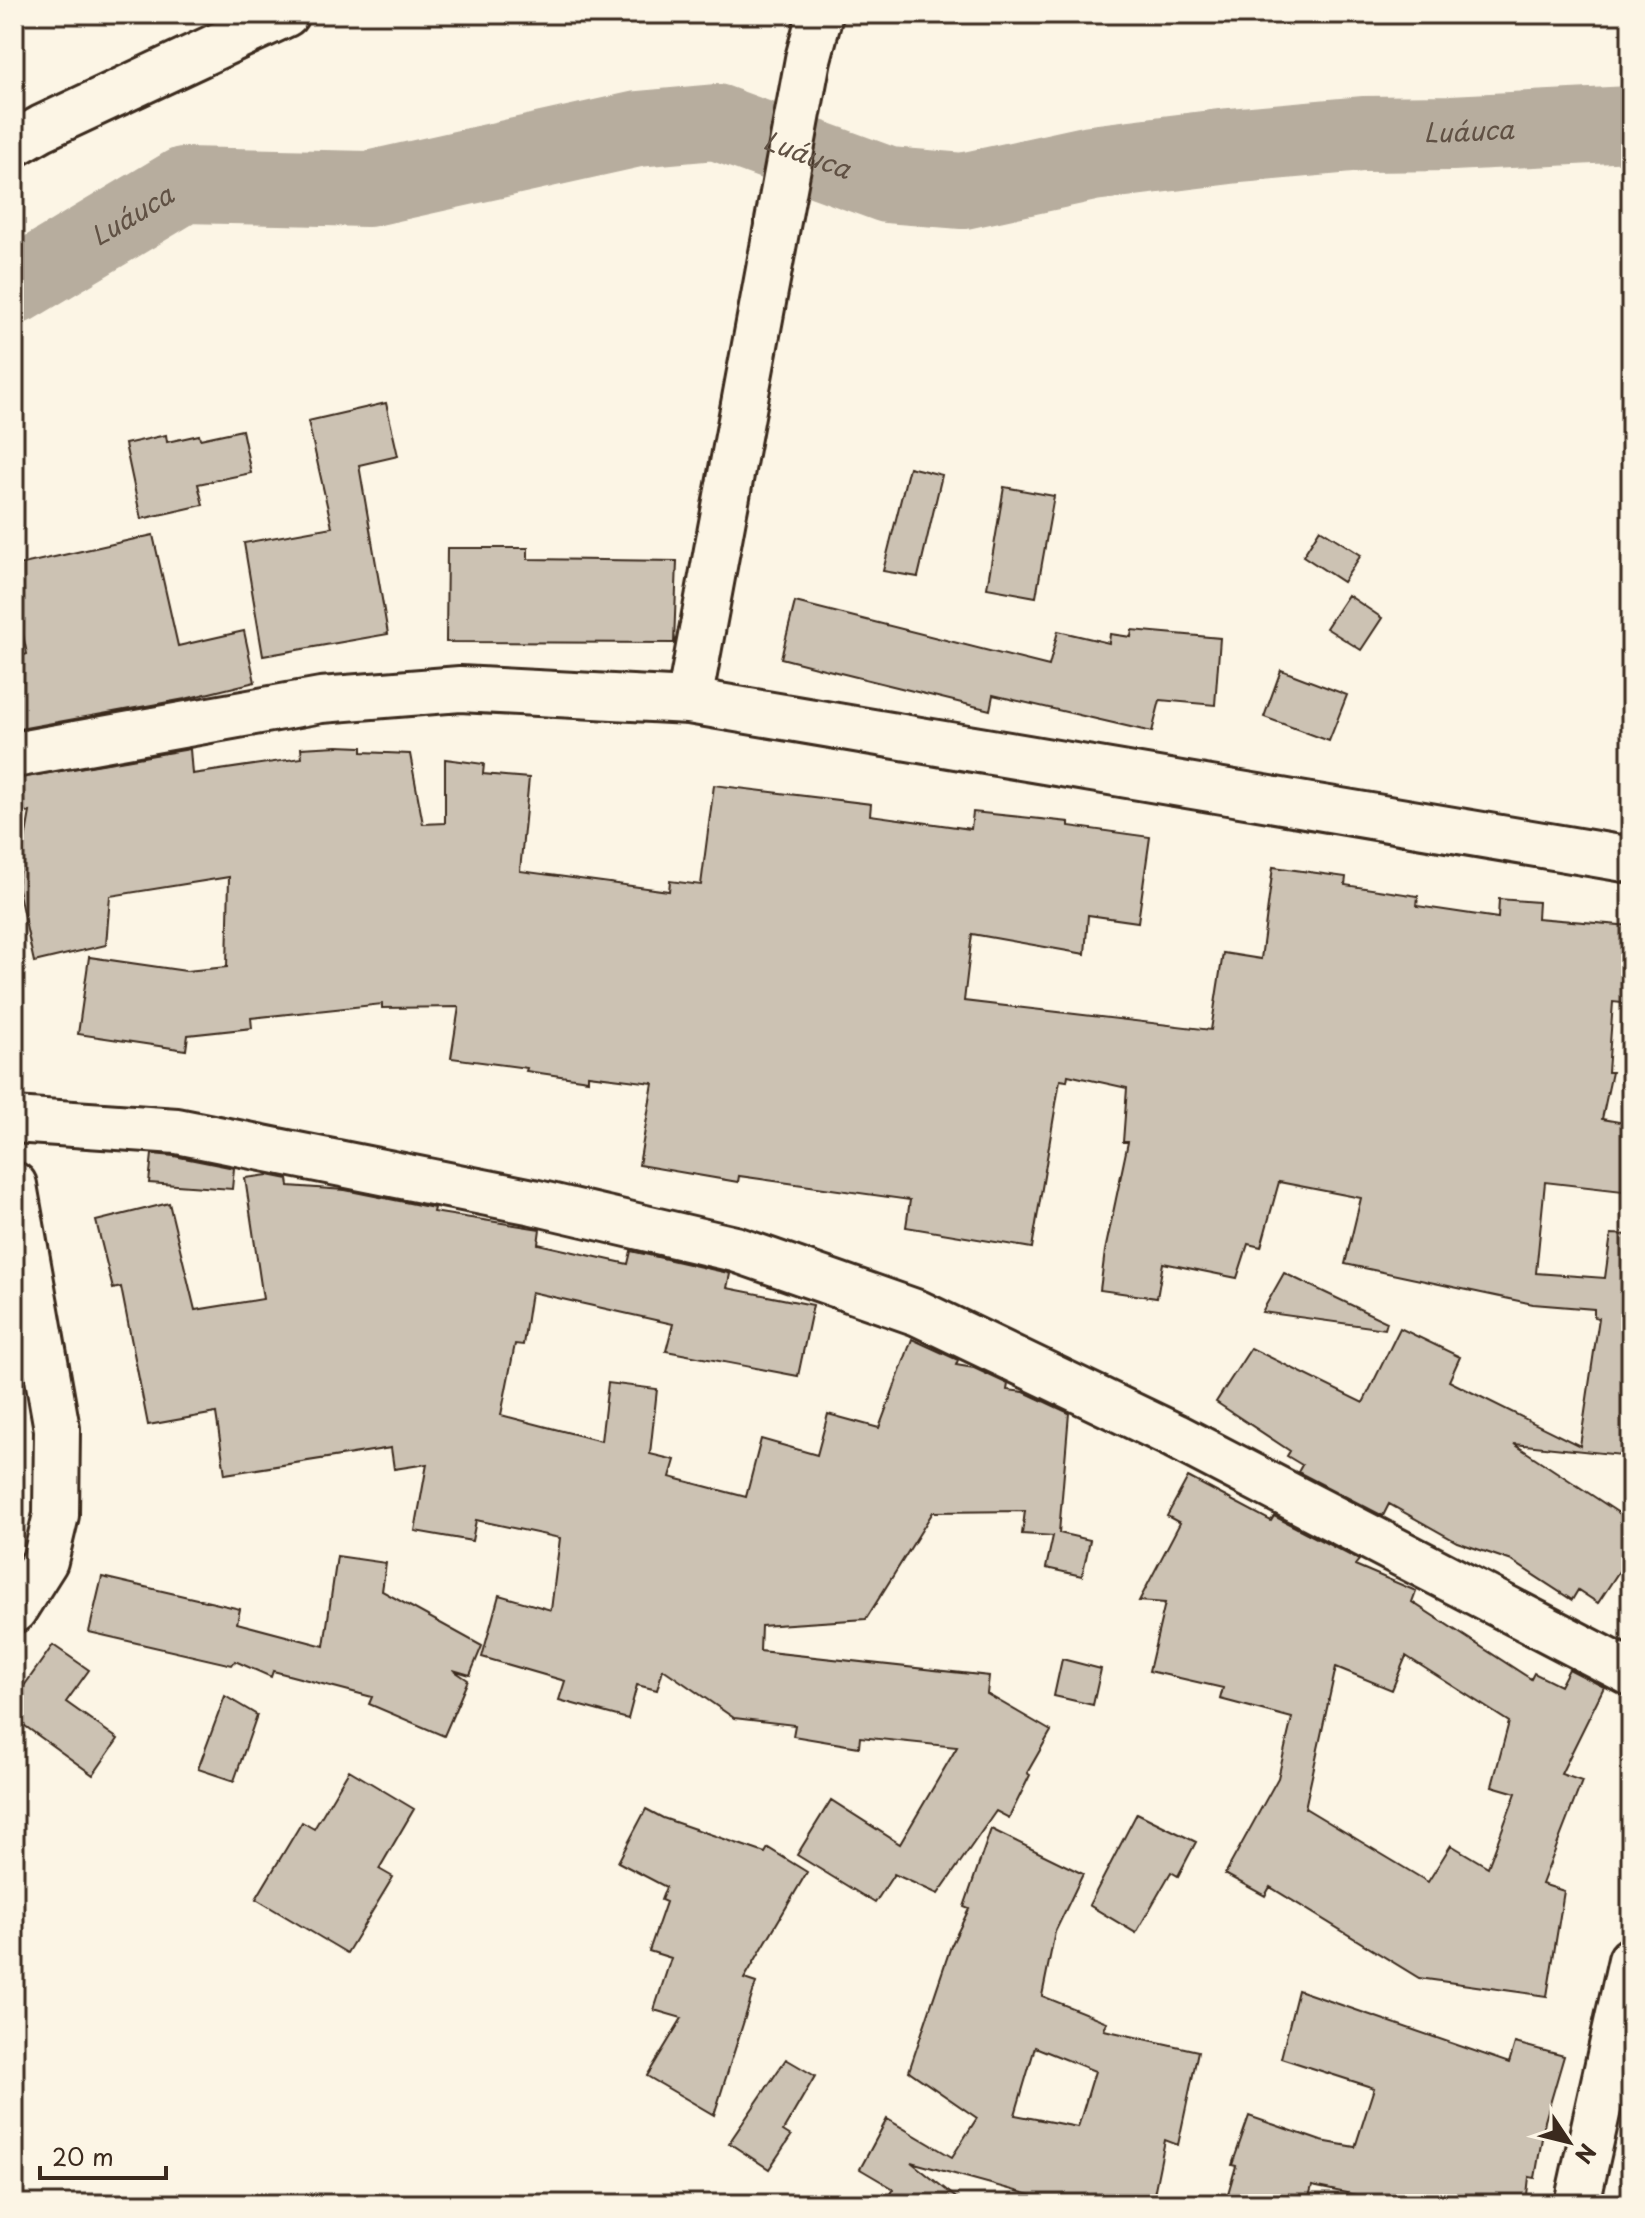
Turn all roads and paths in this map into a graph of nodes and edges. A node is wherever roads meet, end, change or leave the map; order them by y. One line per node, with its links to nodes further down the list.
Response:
1 (286, 14): 3 (street)
2 (820, 14): 4 (street)
3 (14, 144)
4 (689, 701): 5 (street); 6 (street)
5 (14, 755)
6 (1631, 860)
7 (14, 1120): 10 (street)
8 (14, 1185): 9 (street)
9 (14, 1610)
10 (1631, 1673)
11 (1631, 1960): 12 (street)
12 (1577, 2204)

